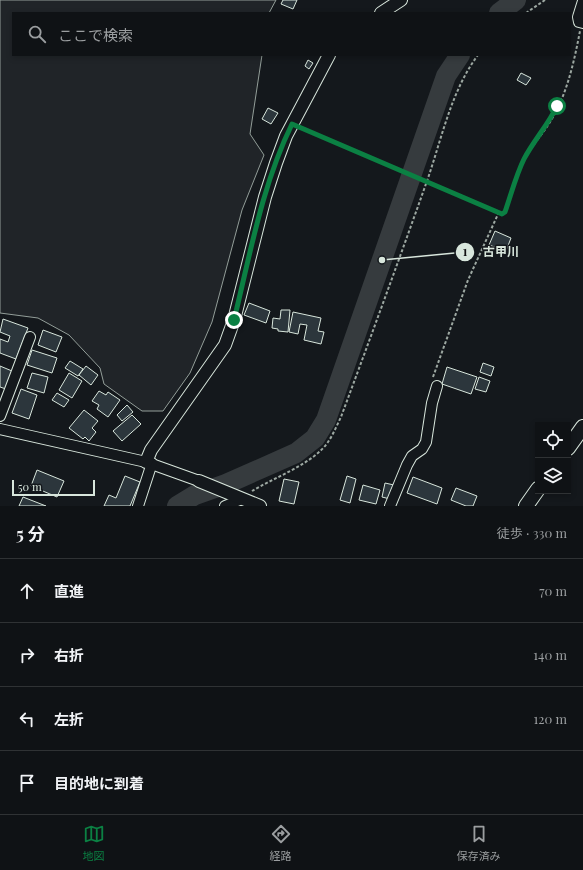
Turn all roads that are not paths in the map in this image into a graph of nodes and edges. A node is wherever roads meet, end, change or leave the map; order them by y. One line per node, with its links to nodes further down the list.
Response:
1 (401, 0): 3 (street)
2 (583, 1): 4 (street)
3 (383, 12)
4 (581, 27)
5 (328, 56): 12 (street)
6 (30, 337): 8 (street)
7 (437, 386): 19 (street)
8 (0, 416)
9 (583, 427): 11 (main road)
10 (0, 429): 12 (street)
11 (571, 444)
12 (149, 463): 13 (street); 16 (street)
13 (199, 481): 15 (street)
14 (535, 493): 20 (main road)
15 (238, 497): 17 (street); 18 (street)
16 (138, 506)
17 (225, 506)
18 (260, 506)
19 (390, 506)
20 (526, 506)

